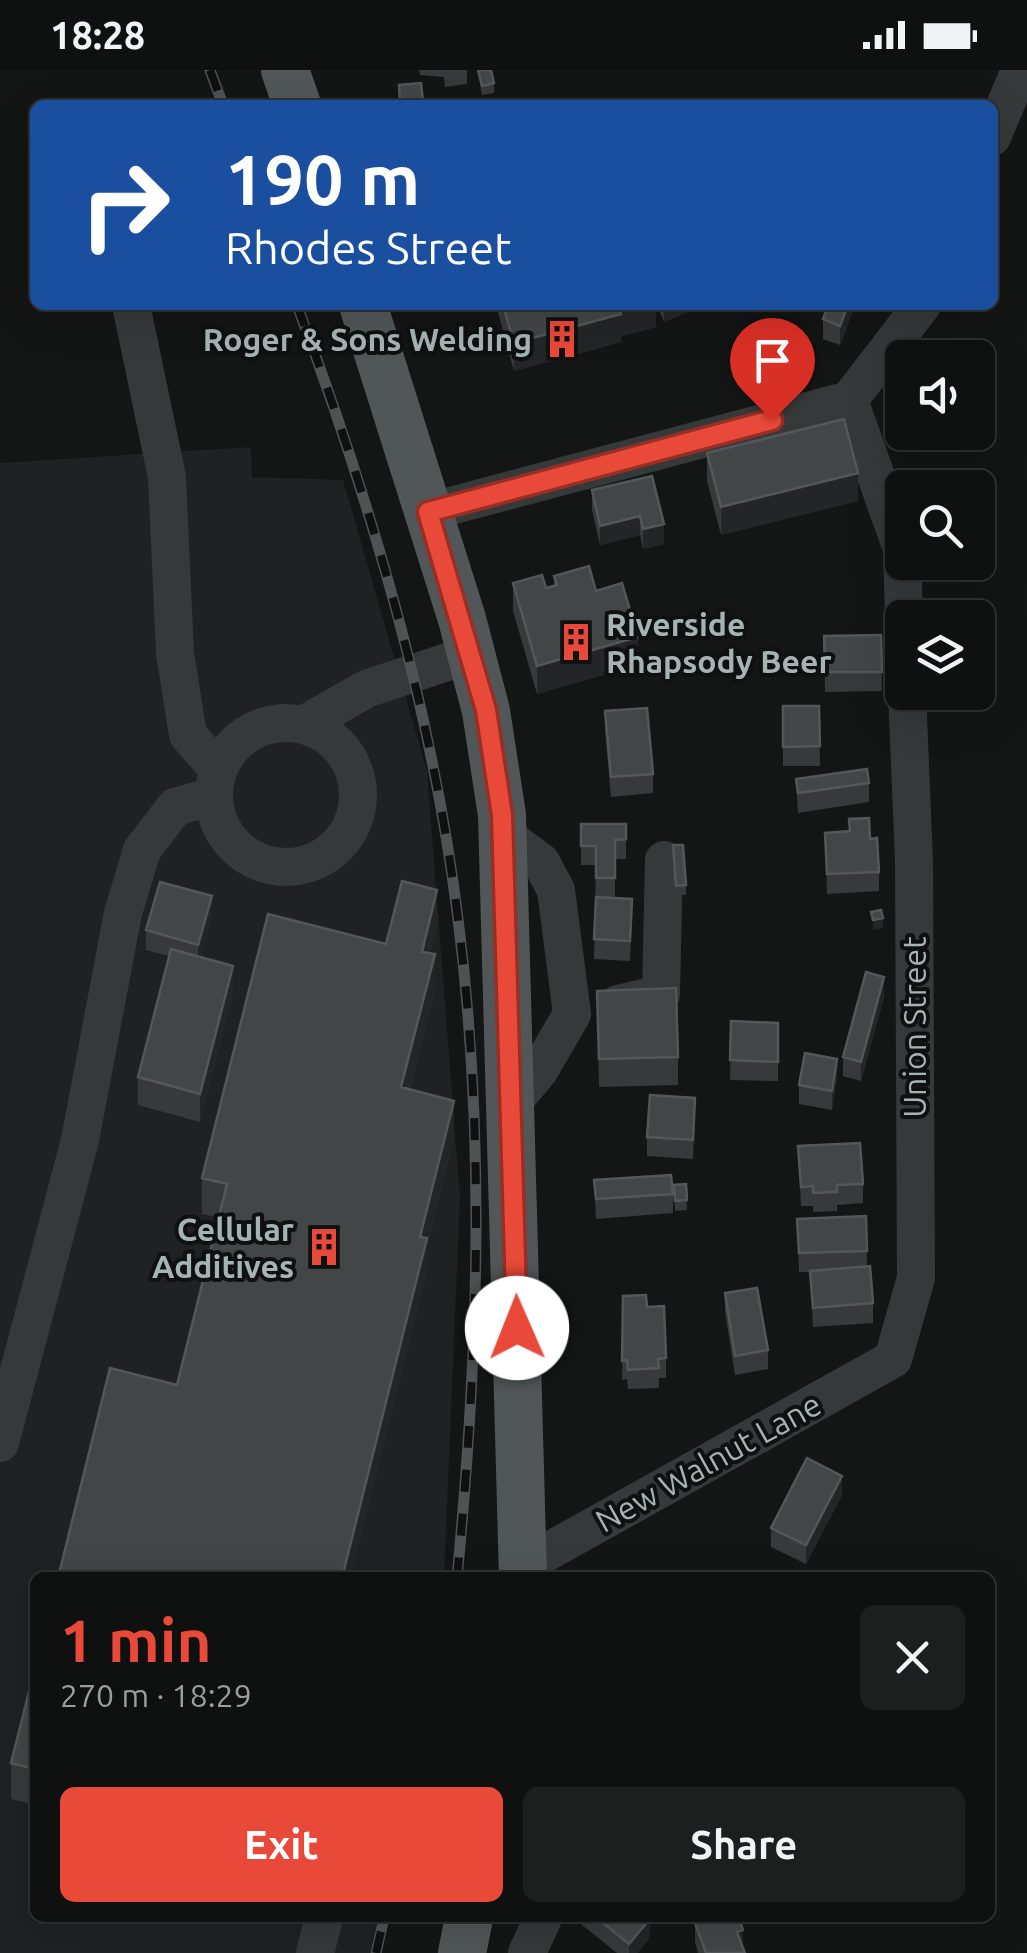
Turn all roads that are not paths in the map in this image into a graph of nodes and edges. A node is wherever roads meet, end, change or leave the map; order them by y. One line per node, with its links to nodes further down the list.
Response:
1 (285, 70): 3 (main road)
2 (1020, 70): 4 (street)
3 (295, 100)
4 (998, 123)
5 (132, 310): 14 (street)
6 (365, 310): 9 (main road)
7 (918, 310): 8 (street)
8 (849, 400): 9 (street); 10 (street)
9 (428, 512): 11 (main road)
10 (903, 600)
11 (471, 654): 13 (street); 15 (main road)
12 (908, 710): 19 (street, Union Street)
13 (305, 724): 14 (street); 14 (street)
14 (215, 782): 20 (street)
15 (503, 834): 17 (street); 18 (main road)
16 (664, 860): 17 (street)
17 (572, 1014): 18 (street)
18 (511, 1104): 21 (main road)
19 (893, 1360): 21 (street, New Walnut Lane)
20 (0, 1443)
21 (523, 1571)
22 (323, 1922): 25 (street)
23 (468, 1922): 26 (main road)
24 (541, 1922): 27 (street)
25 (315, 1953)
26 (462, 1953)
27 (527, 1953)

